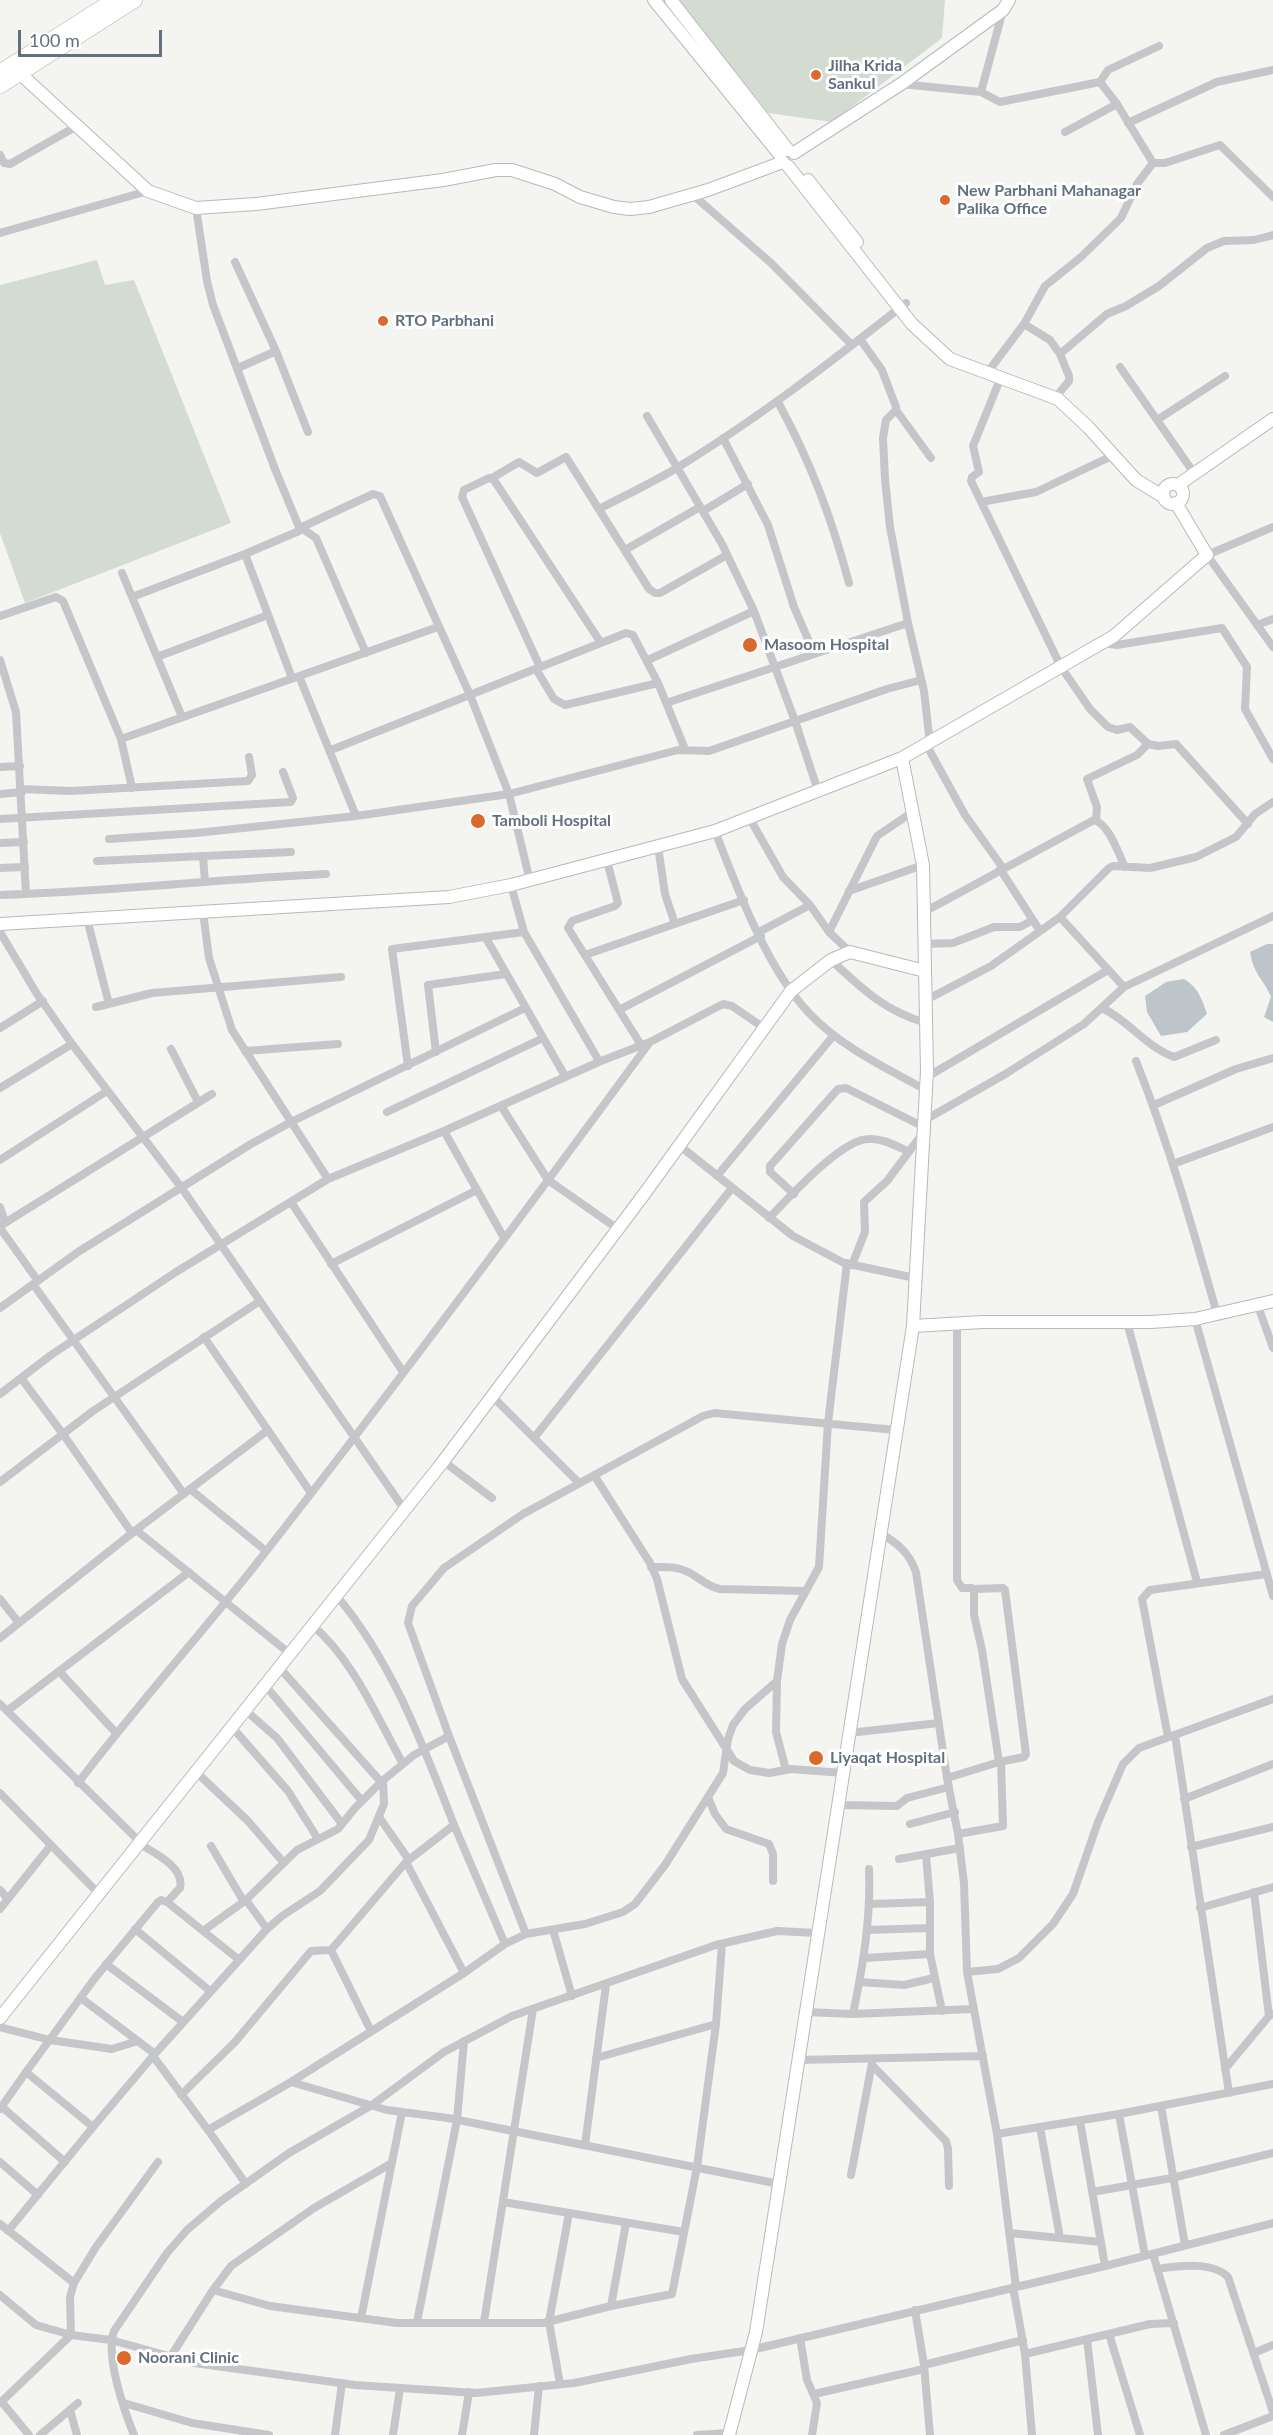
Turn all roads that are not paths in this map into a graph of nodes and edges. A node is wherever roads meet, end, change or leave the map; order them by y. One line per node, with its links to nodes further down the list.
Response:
1 (114, 0): 7 (highway)
2 (135, 0): 7 (highway)
3 (654, 0): 18 (street)
4 (671, 0): 18 (street)
5 (1006, 5): 10 (street); 12 (street)
6 (1159, 46): 9 (street)
7 (10, 70): 11 (highway); 15 (street)
8 (1273, 70): 14 (street)
9 (1100, 82): 12 (street); 13 (street)
10 (901, 84): 12 (street); 18 (street)
11 (0, 86)
12 (981, 92)
13 (1117, 104): 14 (street); 16 (street)
14 (1128, 123): 19 (street)
15 (77, 126): 17 (street); 20 (street)
16 (1065, 132)
17 (0, 155)
18 (788, 158): 21 (street); 27 (street)
19 (1153, 163): 22 (street); 28 (street)
20 (148, 191): 23 (street); 24 (street)
21 (693, 195): 23 (street); 30 (street)
22 (1273, 197)
23 (196, 208): 34 (street)
24 (0, 233)
25 (1273, 235): 32 (street)
26 (235, 262): 31 (street)
27 (902, 306): 29 (street); 35 (street)
28 (1024, 324): 32 (street); 35 (street)
29 (860, 339): 30 (street); 40 (street)
30 (852, 345): 39 (street)
31 (276, 351): 34 (street); 44 (street)
32 (1060, 354): 38 (street)
33 (1119, 367): 43 (street)
34 (238, 368): 58 (street)
35 (987, 373): 37 (street)
36 (1225, 376): 43 (street)
37 (1001, 378): 38 (street); 54 (street)
38 (1055, 398): 46 (street)
39 (778, 402): 45 (street); 65 (street)
40 (896, 410): 47 (street); 71 (street)
41 (647, 416): 48 (street)
42 (1273, 419): 49 (street)
43 (1157, 420): 49 (street)
44 (308, 432)
45 (723, 438): 48 (street); 51 (street)
46 (1114, 455): 53 (street); 54 (street)
47 (931, 458)
48 (678, 468): 56 (street); 57 (street)
49 (1194, 473): 52 (street)
50 (492, 478): 56 (street); 74 (street); 84 (street)
51 (748, 484): 57 (street); 78 (street)
52 (1178, 485): 53 (street); 55 (street)
53 (1164, 497): 55 (street)
54 (981, 502): 83 (street)
55 (1176, 503): 63 (street)
56 (599, 508): 60 (street)
57 (701, 509): 60 (street); 62 (street)
58 (301, 527): 61 (street); 73 (street); 77 (street)
59 (1273, 527): 63 (street)
60 (625, 550): 62 (street)
61 (245, 554): 66 (street); 68 (street)
62 (727, 555): 67 (street)
63 (1207, 555): 72 (street); 75 (street)
64 (122, 573): 66 (street)
65 (849, 583)
66 (132, 597): 79 (street)
67 (753, 611): 81 (street); 82 (street)
68 (268, 615): 79 (street); 86 (street)
69 (0, 616): 93 (street)
70 (1273, 619): 72 (street)
71 (908, 623): 78 (street); 87 (street)
72 (1257, 625): 76 (street)
73 (438, 627): 77 (street); 89 (street)
74 (601, 643): 81 (street); 84 (street)
75 (1103, 643): 83 (street); 100 (street)
76 (1273, 647)
77 (366, 652): 86 (street)
78 (814, 653): 82 (street)
79 (158, 657): 91 (street)
80 (0, 660): 85 (street)
81 (648, 660): 88 (street)
82 (773, 666): 90 (street); 92 (street)
83 (1061, 667): 94 (street); 95 (street)
84 (538, 668): 88 (street); 89 (street)
85 (2, 670): 101 (street)
86 (296, 677): 91 (street); 97 (street)
87 (921, 680): 92 (street); 95 (street)
88 (658, 683): 90 (street)
89 (470, 695): 97 (street); 108 (street)
90 (666, 703): 96 (street)
91 (182, 717): 93 (street)
92 (795, 722): 96 (street); 106 (street)
93 (121, 739): 104 (street)
94 (1148, 744): 115 (street); 116 (street)
95 (928, 745): 99 (street); 130 (street)
96 (685, 749): 108 (street)
97 (331, 750): 111 (street)
98 (249, 757): 104 (street)
99 (902, 758): 106 (street); 110 (street)
100 (1273, 759)
101 (20, 766): 102 (street); 105 (street)
102 (0, 767)
103 (283, 772): 112 (street)
104 (132, 788): 105 (street)
105 (22, 790): 107 (street); 112 (street)
106 (818, 791): 114 (street)
107 (0, 794)
108 (509, 794): 111 (street); 132 (street)
109 (1273, 802): 116 (street)
110 (914, 811): 126 (street); 135 (street)
111 (356, 816): 118 (street)
112 (23, 818): 113 (street); 119 (street)
113 (0, 819)
114 (750, 819): 117 (street); 139 (street)
115 (1096, 820): 128 (street); 130 (street)
116 (1248, 824): 128 (street)
117 (715, 831): 121 (street); 138 (street)
118 (109, 838)
119 (24, 842): 120 (street); 127 (street)
120 (0, 843)
121 (658, 846): 125 (street); 147 (street)
122 (291, 852): 123 (street)
123 (203, 856): 124 (street); 133 (street)
124 (97, 861)
125 (607, 861): 132 (street); 156 (street)
126 (923, 865): 135 (street); 141 (street)
127 (25, 867): 129 (street); 136 (street)
128 (1125, 867): 143 (street)
129 (0, 868)
130 (1001, 869): 141 (street); 145 (street)
131 (326, 874): 133 (street)
132 (530, 880): 134 (street)
133 (205, 882): 136 (street)
134 (511, 885): 140 (street); 150 (street)
135 (849, 891): 151 (street)
136 (26, 894): 137 (street)
137 (0, 895)
138 (744, 900): 147 (street); 152 (street)
139 (810, 905): 151 (street); 152 (street)
140 (204, 912): 144 (street); 162 (street)
141 (924, 912): 154 (street)
142 (1273, 916): 163 (street)
143 (1060, 917): 148 (street); 158 (street)
144 (87, 919): 146 (street); 167 (street)
145 (1033, 920): 148 (street); 154 (street)
146 (0, 924)
147 (675, 924): 156 (street)
148 (1040, 931): 165 (street)
149 (0, 932): 166 (street)
150 (525, 932): 153 (street); 186 (street)
151 (829, 932): 155 (street)
152 (760, 934): 164 (street); 171 (street)
153 (486, 938): 160 (street); 188 (street)
154 (925, 944): 159 (street)
155 (850, 952): 157 (street); 159 (street)
156 (585, 956): 171 (street)
157 (831, 960): 164 (street); 172 (street)
158 (1108, 970): 163 (street); 190 (street)
159 (925, 971): 165 (street)
160 (506, 974): 169 (street); 184 (street)
161 (341, 977): 162 (street)
162 (218, 987): 167 (street); 183 (street)
163 (1124, 987): 170 (street)
164 (791, 991): 173 (street); 175 (street)
165 (926, 1000): 172 (street)
166 (43, 1001): 174 (street); 179 (street)
167 (109, 1004): 168 (street)
168 (96, 1007)
169 (525, 1008): 176 (street); 184 (street)
170 (1102, 1008): 177 (street); 200 (street)
171 (619, 1010): 181 (street)
172 (926, 1023): 190 (street)
173 (764, 1028): 178 (street); 204 (street)
174 (0, 1029)
175 (834, 1035): 192 (street); 208 (street)
176 (543, 1038): 189 (street); 198 (street)
177 (1216, 1040)
178 (650, 1042): 181 (street); 210 (street)
179 (72, 1044): 191 (street); 193 (street)
180 (338, 1044): 183 (street)
181 (641, 1045): 186 (street)
182 (171, 1049): 195 (street)
183 (245, 1051): 199 (street)
184 (436, 1052): 188 (street)
185 (1273, 1058): 196 (street)
186 (599, 1061): 189 (street)
187 (1136, 1061): 196 (street)
188 (408, 1066): 199 (street)
189 (565, 1076): 197 (street)
190 (927, 1077): 192 (street)
191 (0, 1088)
192 (926, 1090): 200 (street)
193 (107, 1091): 203 (street); 206 (street)
194 (212, 1094): 195 (street)
195 (198, 1102): 203 (street)
196 (1154, 1105): 207 (street)
197 (501, 1106): 202 (street); 210 (street)
198 (387, 1112)
199 (291, 1122): 209 (street); 211 (street)
200 (924, 1126): 205 (street); 214 (street); 224 (street)
201 (1273, 1127): 207 (street)
202 (444, 1131): 209 (street); 213 (street)
203 (142, 1136): 211 (street); 218 (street)
204 (680, 1146): 208 (street); 219 (street)
205 (908, 1151): 214 (street); 223 (street)
206 (0, 1160)
207 (1173, 1164): 230 (street)
208 (717, 1176): 212 (street)
209 (328, 1179): 215 (street)
210 (548, 1180): 219 (street); 220 (street)
211 (181, 1187): 221 (street); 225 (street)
212 (732, 1188): 217 (street); 248 (street)
213 (477, 1190): 220 (street); 222 (street)
214 (794, 1194): 217 (street)
215 (291, 1202): 221 (street); 222 (street)
216 (0, 1207): 218 (street)
217 (769, 1218): 223 (street)
218 (2, 1225): 225 (street)
219 (618, 1229): 241 (street)
220 (504, 1238): 238 (street)
221 (221, 1244): 226 (street); 236 (street)
222 (331, 1264): 238 (street)
223 (849, 1264): 224 (street); 243 (street)
224 (915, 1278): 234 (street)
225 (36, 1283): 229 (street); 236 (street)
226 (260, 1301): 235 (street); 247 (street)
227 (1273, 1301): 228 (street)
228 (1258, 1306): 230 (street); 237 (street)
229 (0, 1308)
230 (1218, 1314): 231 (street)
231 (1195, 1319): 232 (street); 262 (street)
232 (1127, 1322): 233 (street); 263 (street)
233 (957, 1323): 234 (street); 264 (street)
234 (913, 1326): 245 (street)
235 (204, 1337): 242 (street); 244 (street)
236 (74, 1340): 239 (street); 242 (street)
237 (1273, 1348)
238 (403, 1372): 247 (street)
239 (21, 1378): 240 (street); 246 (street)
240 (0, 1394)
241 (492, 1396): 248 (street); 249 (street)
242 (114, 1397): 246 (street); 253 (street)
243 (828, 1423): 245 (street); 250 (street); 265 (street)
244 (268, 1430): 253 (street); 254 (street)
245 (896, 1430): 258 (street)
246 (63, 1434): 251 (street); 257 (street)
247 (353, 1437): 254 (street); 256 (street)
248 (534, 1438): 252 (street)
249 (443, 1461): 255 (street); 256 (street)
250 (594, 1474): 252 (street); 260 (street)
251 (0, 1482)
252 (579, 1483): 286 (street)
253 (187, 1492): 257 (street); 259 (street)
254 (310, 1493): 259 (street)
255 (492, 1498)
256 (404, 1509): 266 (street)
257 (134, 1532): 261 (street); 270 (street)
258 (880, 1533): 282 (street); 285 (street)
259 (266, 1551): 269 (street)
260 (651, 1567): 265 (street); 289 (street)
261 (189, 1572): 269 (street); 275 (street)
262 (1267, 1574): 263 (street); 267 (street)
263 (1197, 1582): 287 (street)
264 (974, 1589): 290 (street); 290 (street)
265 (806, 1591): 276 (street)
266 (336, 1595): 271 (street); 288 (street)
267 (1273, 1596)
268 (0, 1599): 270 (street)
269 (225, 1602): 273 (street); 284 (street)
270 (19, 1623): 272 (street)
271 (312, 1625): 273 (street); 291 (street)
272 (0, 1638)
273 (289, 1653): 274 (street)
274 (278, 1666): 277 (street); 296 (street)
275 (59, 1671): 281 (street); 284 (street)
276 (777, 1681): 289 (street); 293 (street)
277 (264, 1684): 280 (street); 302 (street)
278 (1273, 1699): 287 (street)
279 (0, 1704): 281 (street)
280 (244, 1709): 283 (street); 306 (street)
281 (7, 1711): 298 (street)
282 (939, 1724): 285 (street); 297 (street)
283 (231, 1726): 294 (street); 311 (street)
284 (116, 1733): 298 (street)
285 (849, 1733): 295 (street)
286 (448, 1736): 288 (street); 341 (street)
287 (1172, 1736): 301 (street); 349 (street)
288 (424, 1749): 291 (street); 308 (street)
289 (727, 1752): 293 (street); 300 (street)
290 (1000, 1762): 297 (street); 310 (street)
291 (403, 1764): 296 (street)
292 (1273, 1764): 301 (street)
293 (786, 1770): 295 (street)
294 (195, 1771): 312 (street); 320 (street)
295 (843, 1773): 303 (street)
296 (382, 1781): 302 (street); 305 (street)
297 (948, 1782): 303 (street); 304 (street)
298 (78, 1783): 312 (street)
299 (0, 1793): 313 (street)
300 (708, 1797): 322 (street); 337 (street)
301 (1184, 1799): 315 (street)
302 (362, 1801): 306 (street)
303 (838, 1805): 340 (street)
304 (956, 1812): 307 (street); 310 (street)
305 (379, 1817): 319 (street); 336 (street)
306 (342, 1824): 311 (street)
307 (910, 1824)
308 (454, 1825): 319 (street); 342 (street)
309 (1273, 1827): 315 (street)
310 (958, 1834): 316 (street)
311 (318, 1839): 320 (street)
312 (139, 1842): 326 (street); 329 (street)
313 (51, 1845): 326 (street); 327 (street)
314 (211, 1846): 328 (street)
315 (1191, 1847): 332 (street)
316 (960, 1848): 317 (street); 349 (street)
317 (926, 1855): 318 (street); 330 (street)
318 (899, 1859)
319 (407, 1861): 344 (street); 350 (street)
320 (284, 1863): 328 (street)
321 (869, 1869): 331 (street)
322 (773, 1881)
323 (1273, 1887): 325 (street)
324 (0, 1890): 327 (street)
325 (1254, 1892): 332 (street); 362 (street)
326 (98, 1893): 363 (street)
327 (8, 1899): 333 (street)
328 (245, 1901): 336 (street); 339 (street)
329 (167, 1902): 335 (street); 339 (street)
330 (930, 1902): 331 (street); 334 (street)
331 (870, 1904): 338 (street)
332 (1200, 1908): 376 (street)
333 (0, 1910)
334 (930, 1928): 338 (street); 345 (street)
335 (135, 1929): 348 (street); 354 (street)
336 (267, 1929): 347 (street)
337 (553, 1930): 341 (street); 355 (street)
338 (868, 1930): 346 (street)
339 (202, 1931): 347 (street)
340 (818, 1933): 343 (street); 360 (street)
341 (526, 1934): 342 (street)
342 (505, 1944): 350 (street)
343 (722, 1944): 353 (street); 365 (street)
344 (331, 1950): 367 (street); 381 (street)
345 (930, 1954): 346 (street); 351 (street)
346 (865, 1958): 352 (street)
347 (238, 1959): 354 (street)
348 (106, 1964): 356 (street); 364 (street)
349 (967, 1972): 358 (street)
350 (464, 1973): 367 (street)
351 (934, 1978): 352 (street); 359 (street)
352 (860, 1982): 361 (street)
353 (606, 1985): 355 (street); 373 (street)
354 (210, 1991): 364 (street)
355 (572, 1996): 357 (street)
356 (81, 1998): 368 (street); 369 (street)
357 (533, 2009): 370 (street); 392 (street)
358 (974, 2009): 359 (street); 372 (street)
359 (942, 2011): 361 (street)
360 (806, 2012): 361 (street); 374 (street)
361 (853, 2014)
362 (1271, 2015): 376 (street)
363 (0, 2018)
364 (183, 2022): 371 (street)
365 (716, 2024): 373 (street); 400 (street)
366 (0, 2027): 368 (street)
367 (371, 2031): 378 (street)
368 (50, 2040): 369 (street); 377 (street)
369 (138, 2041): 371 (street)
370 (464, 2041): 382 (street); 387 (street)
371 (154, 2055): 381 (street); 389 (street)
372 (983, 2056): 375 (street); 393 (street)
373 (596, 2058): 394 (street)
374 (798, 2060): 375 (street); 404 (street)
375 (872, 2062): 401 (street); 406 (street)
376 (1225, 2069): 380 (street)
377 (26, 2072): 384 (street); 389 (street)
378 (291, 2082): 382 (street); 391 (street)
379 (1273, 2084): 380 (street)
380 (1229, 2092): 383 (street)
381 (182, 2095): 391 (street)
382 (372, 2105): 385 (street); 403 (street)
383 (1161, 2106): 386 (street); 402 (street)
384 (1, 2108): 397 (street)
385 (402, 2112): 387 (street); 399 (street)
386 (1119, 2114): 388 (street); 405 (street)
387 (456, 2120): 392 (street); 430 (street)
388 (1080, 2121): 390 (street); 407 (street)
389 (93, 2127): 397 (street)
390 (1040, 2127): 393 (street); 417 (street)
391 (208, 2130): 403 (street)
392 (515, 2132): 394 (street); 409 (street)
393 (997, 2134): 416 (street)
394 (585, 2145): 400 (street)
395 (1273, 2152): 402 (street)
396 (0, 2162): 408 (street)
397 (65, 2162): 408 (street)
398 (158, 2162): 423 (street)
399 (392, 2163): 425 (street); 429 (street)
400 (697, 2167): 404 (street); 415 (street)
401 (851, 2175)
402 (1172, 2178): 405 (street); 419 (street)
403 (246, 2184): 438 (street)
404 (779, 2184): 441 (street)
405 (1131, 2185): 407 (street); 420 (street)
406 (949, 2186)
407 (1092, 2192): 418 (street)
408 (38, 2194): 414 (street)
409 (503, 2202): 410 (street); 431 (street)
410 (569, 2213): 411 (street); 432 (street)
411 (626, 2223): 415 (street); 427 (street)
412 (1273, 2223): 419 (street)
413 (0, 2224): 414 (street)
414 (8, 2231): 423 (street)
415 (684, 2232): 427 (street)
416 (1010, 2233): 417 (street); 424 (street)
417 (1060, 2238): 418 (street)
418 (1101, 2242): 421 (street)
419 (1185, 2245): 420 (street)
420 (1149, 2255): 421 (street); 422 (street)
421 (1105, 2266): 424 (street)
422 (1157, 2269): 433 (street); 443 (street)
423 (74, 2283): 435 (street)
424 (1015, 2287): 428 (street); 439 (street)
425 (213, 2290): 429 (street); 444 (street)
426 (0, 2295): 435 (street)
427 (611, 2306): 432 (street)
428 (915, 2310): 436 (street); 445 (street)
429 (361, 2318): 430 (street)
430 (417, 2322): 431 (street)
431 (484, 2322): 432 (street)
432 (549, 2322): 447 (street)
433 (1174, 2323): 434 (street); 473 (street)
434 (1109, 2334): 437 (street); 472 (street)
435 (71, 2335): 438 (street); 452 (street)
436 (800, 2338): 441 (street); 451 (street)
437 (1087, 2339): 442 (street); 471 (street)
438 (111, 2340): 444 (street); 453 (street)
439 (1023, 2340): 442 (street); 445 (street)
440 (1273, 2345): 443 (street)
441 (751, 2350): 447 (street); 456 (street)
442 (1025, 2354): 470 (street)
443 (1254, 2354): 454 (street)
444 (171, 2356): 446 (street)
445 (924, 2367): 451 (street); 469 (street)
446 (342, 2383): 449 (street); 463 (street)
447 (560, 2384): 448 (street)
448 (539, 2386): 450 (street); 466 (street)
449 (400, 2388): 450 (street); 464 (street)
450 (469, 2392): 465 (street)
451 (814, 2394): 468 (street)
452 (1, 2402): 457 (street)
453 (124, 2403): 455 (street); 460 (street)
454 (1273, 2414): 474 (street)
455 (195, 2424): 461 (street); 462 (street)
456 (729, 2434): 467 (street)
457 (29, 2435)
458 (40, 2435): 459 (street)
459 (77, 2435)
460 (134, 2435)
461 (202, 2435)
462 (269, 2435)
463 (335, 2435)
464 (393, 2435)
465 (462, 2435)
466 (534, 2435)
467 (697, 2435)
468 (812, 2435)
469 (930, 2435)
470 (1032, 2435)
471 (1098, 2435)
472 (1140, 2435)
473 (1206, 2435)
474 (1224, 2435)

